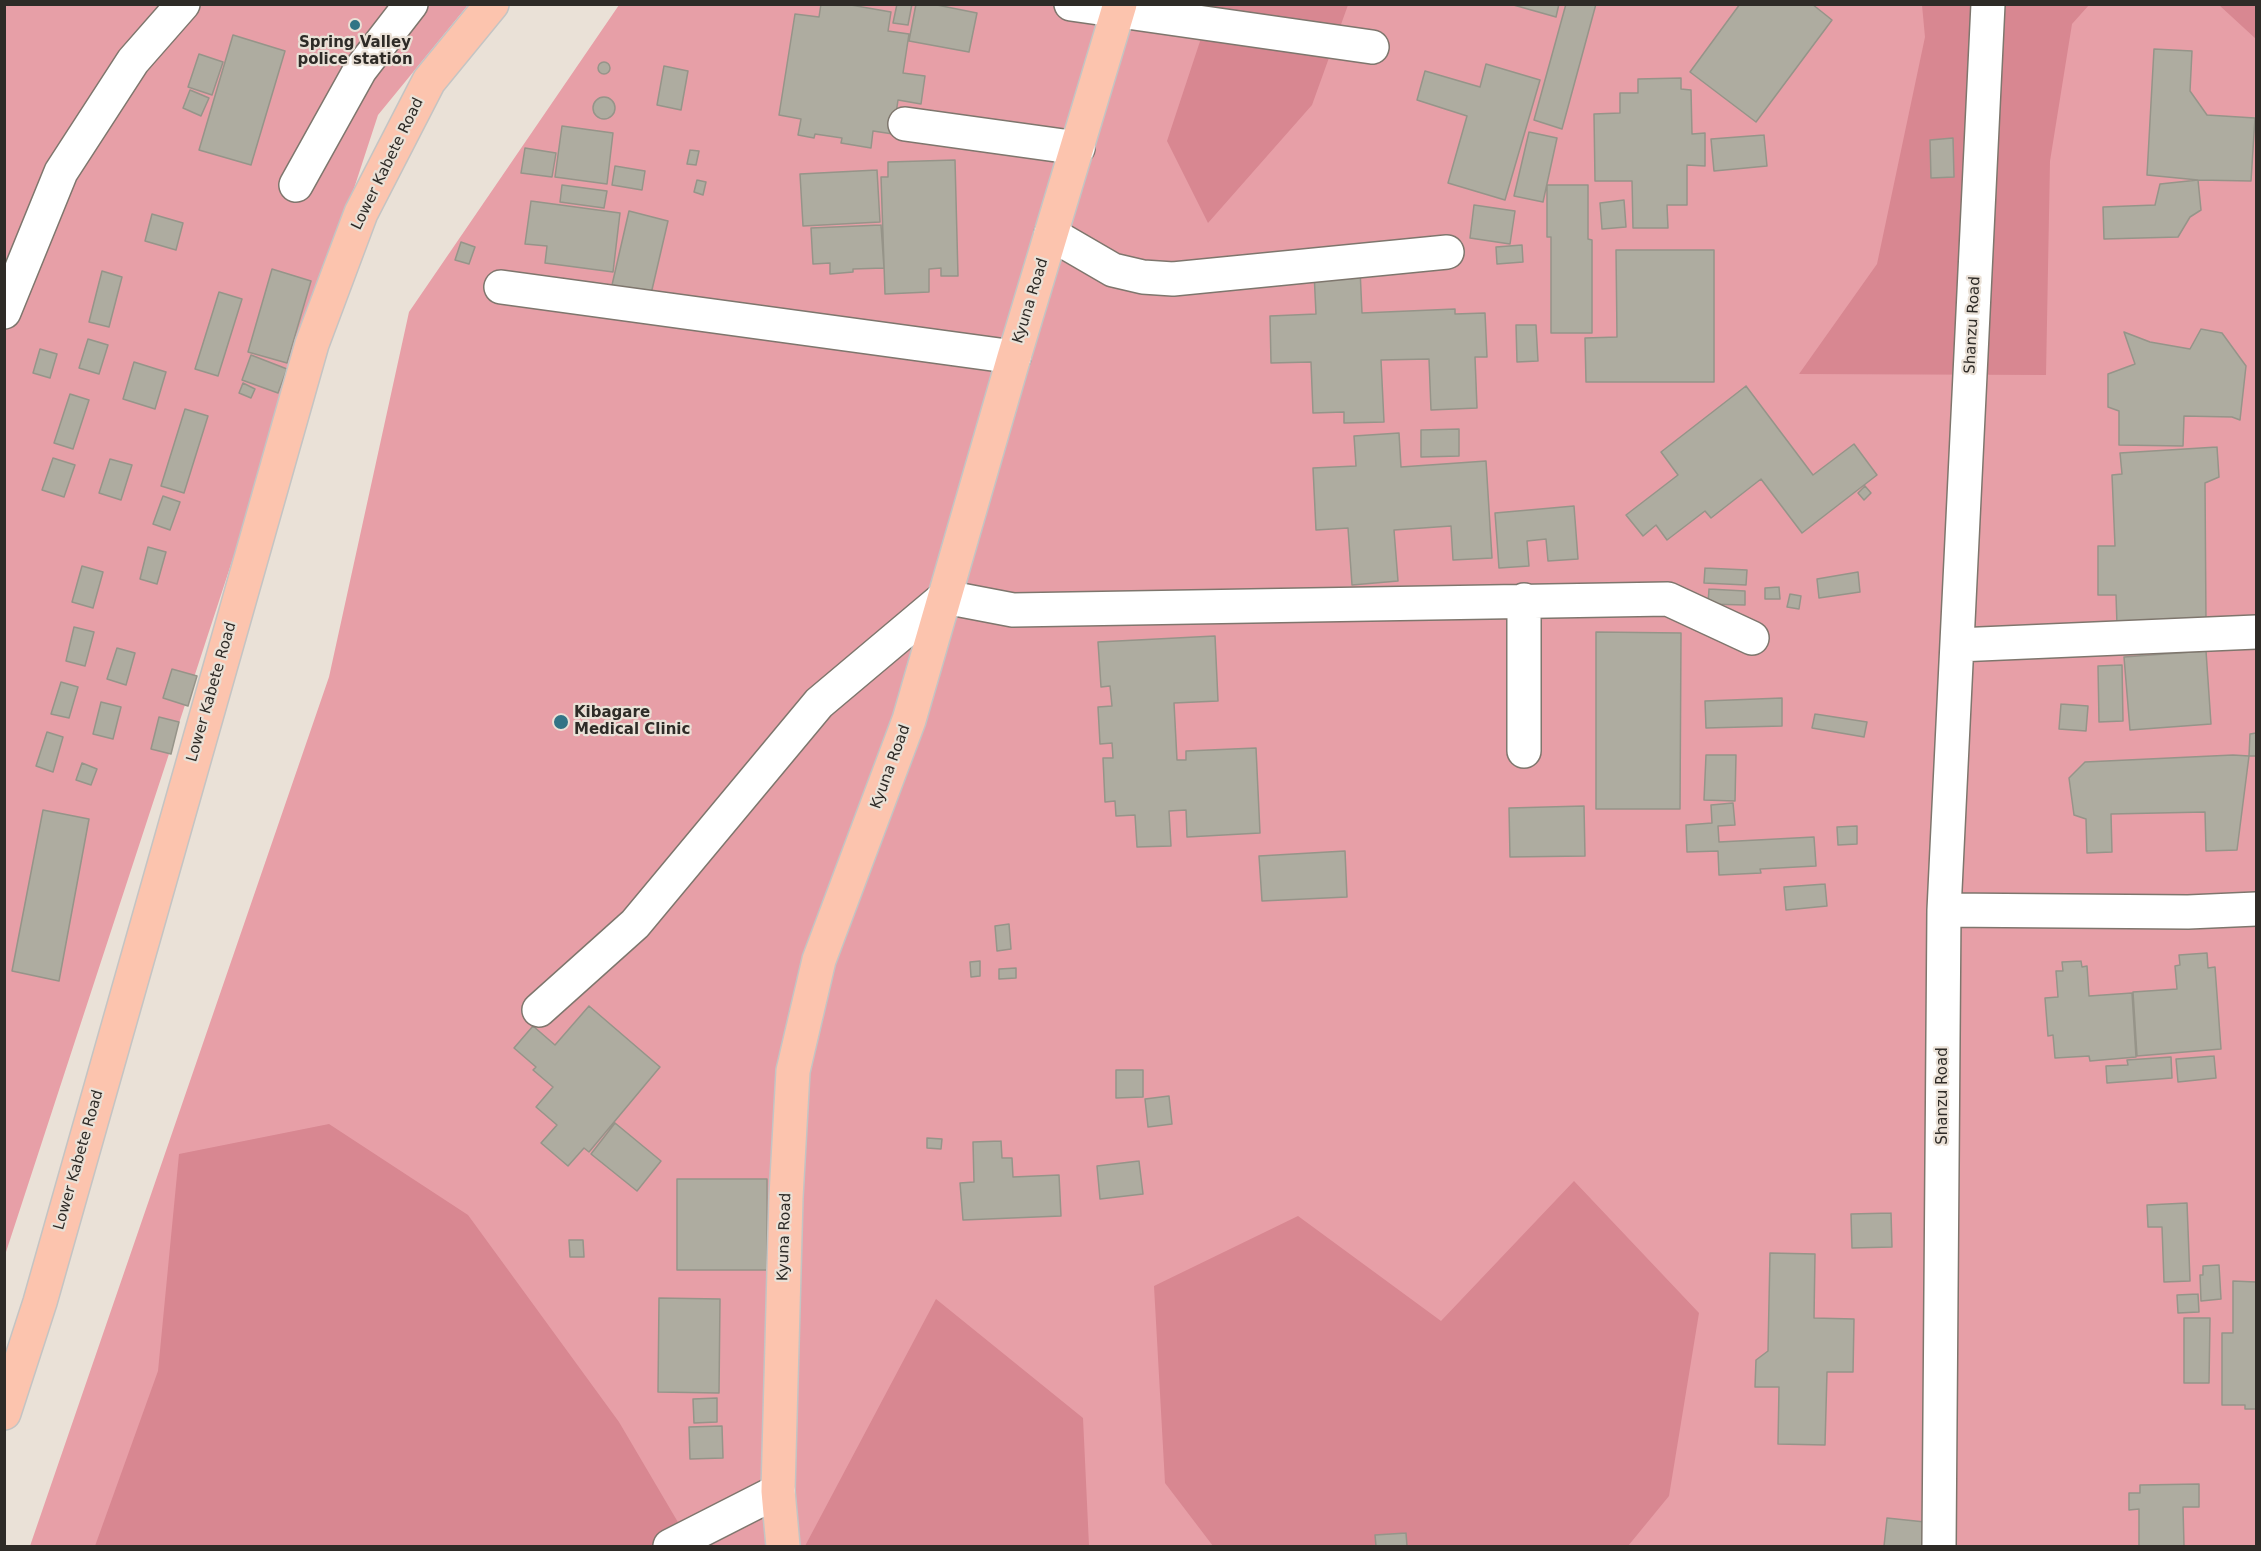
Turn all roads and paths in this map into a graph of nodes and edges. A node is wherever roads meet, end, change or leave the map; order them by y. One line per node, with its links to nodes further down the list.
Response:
1 (183, 4): 14 (street)
2 (411, 4): 10 (street)
3 (492, 4): 25 (main road, Lower Kabete Road)
4 (1071, 4): 6 (street)
5 (1988, 4): 20 (street, Shanzu Road)
6 (1119, 8): 7 (street); 9 (main road, Kyuna Road)
7 (1372, 47)
8 (905, 124): 9 (street)
9 (1078, 148): 11 (main road, Kyuna Road)
10 (296, 185)
11 (1051, 234): 12 (street); 15 (main road, Kyuna Road)
12 (1448, 252)
13 (501, 287): 15 (street)
14 (4, 312)
15 (1014, 357): 16 (main road, Kyuna Road)
16 (945, 597): 17 (street); 24 (street); 26 (main road, Kyuna Road)
17 (1524, 600): 19 (street); 21 (street)
18 (2256, 632): 20 (street)
19 (1752, 638)
20 (1957, 645): 23 (street, Shanzu Road)
21 (1524, 751)
22 (2256, 909): 23 (street)
23 (1944, 910): 29 (street, Shanzu Road)
24 (539, 1010)
25 (4, 1413)
26 (778, 1491): 27 (street); 28 (main road, Kyuna Road)
27 (670, 1546)
28 (783, 1546)
29 (1940, 1546)

